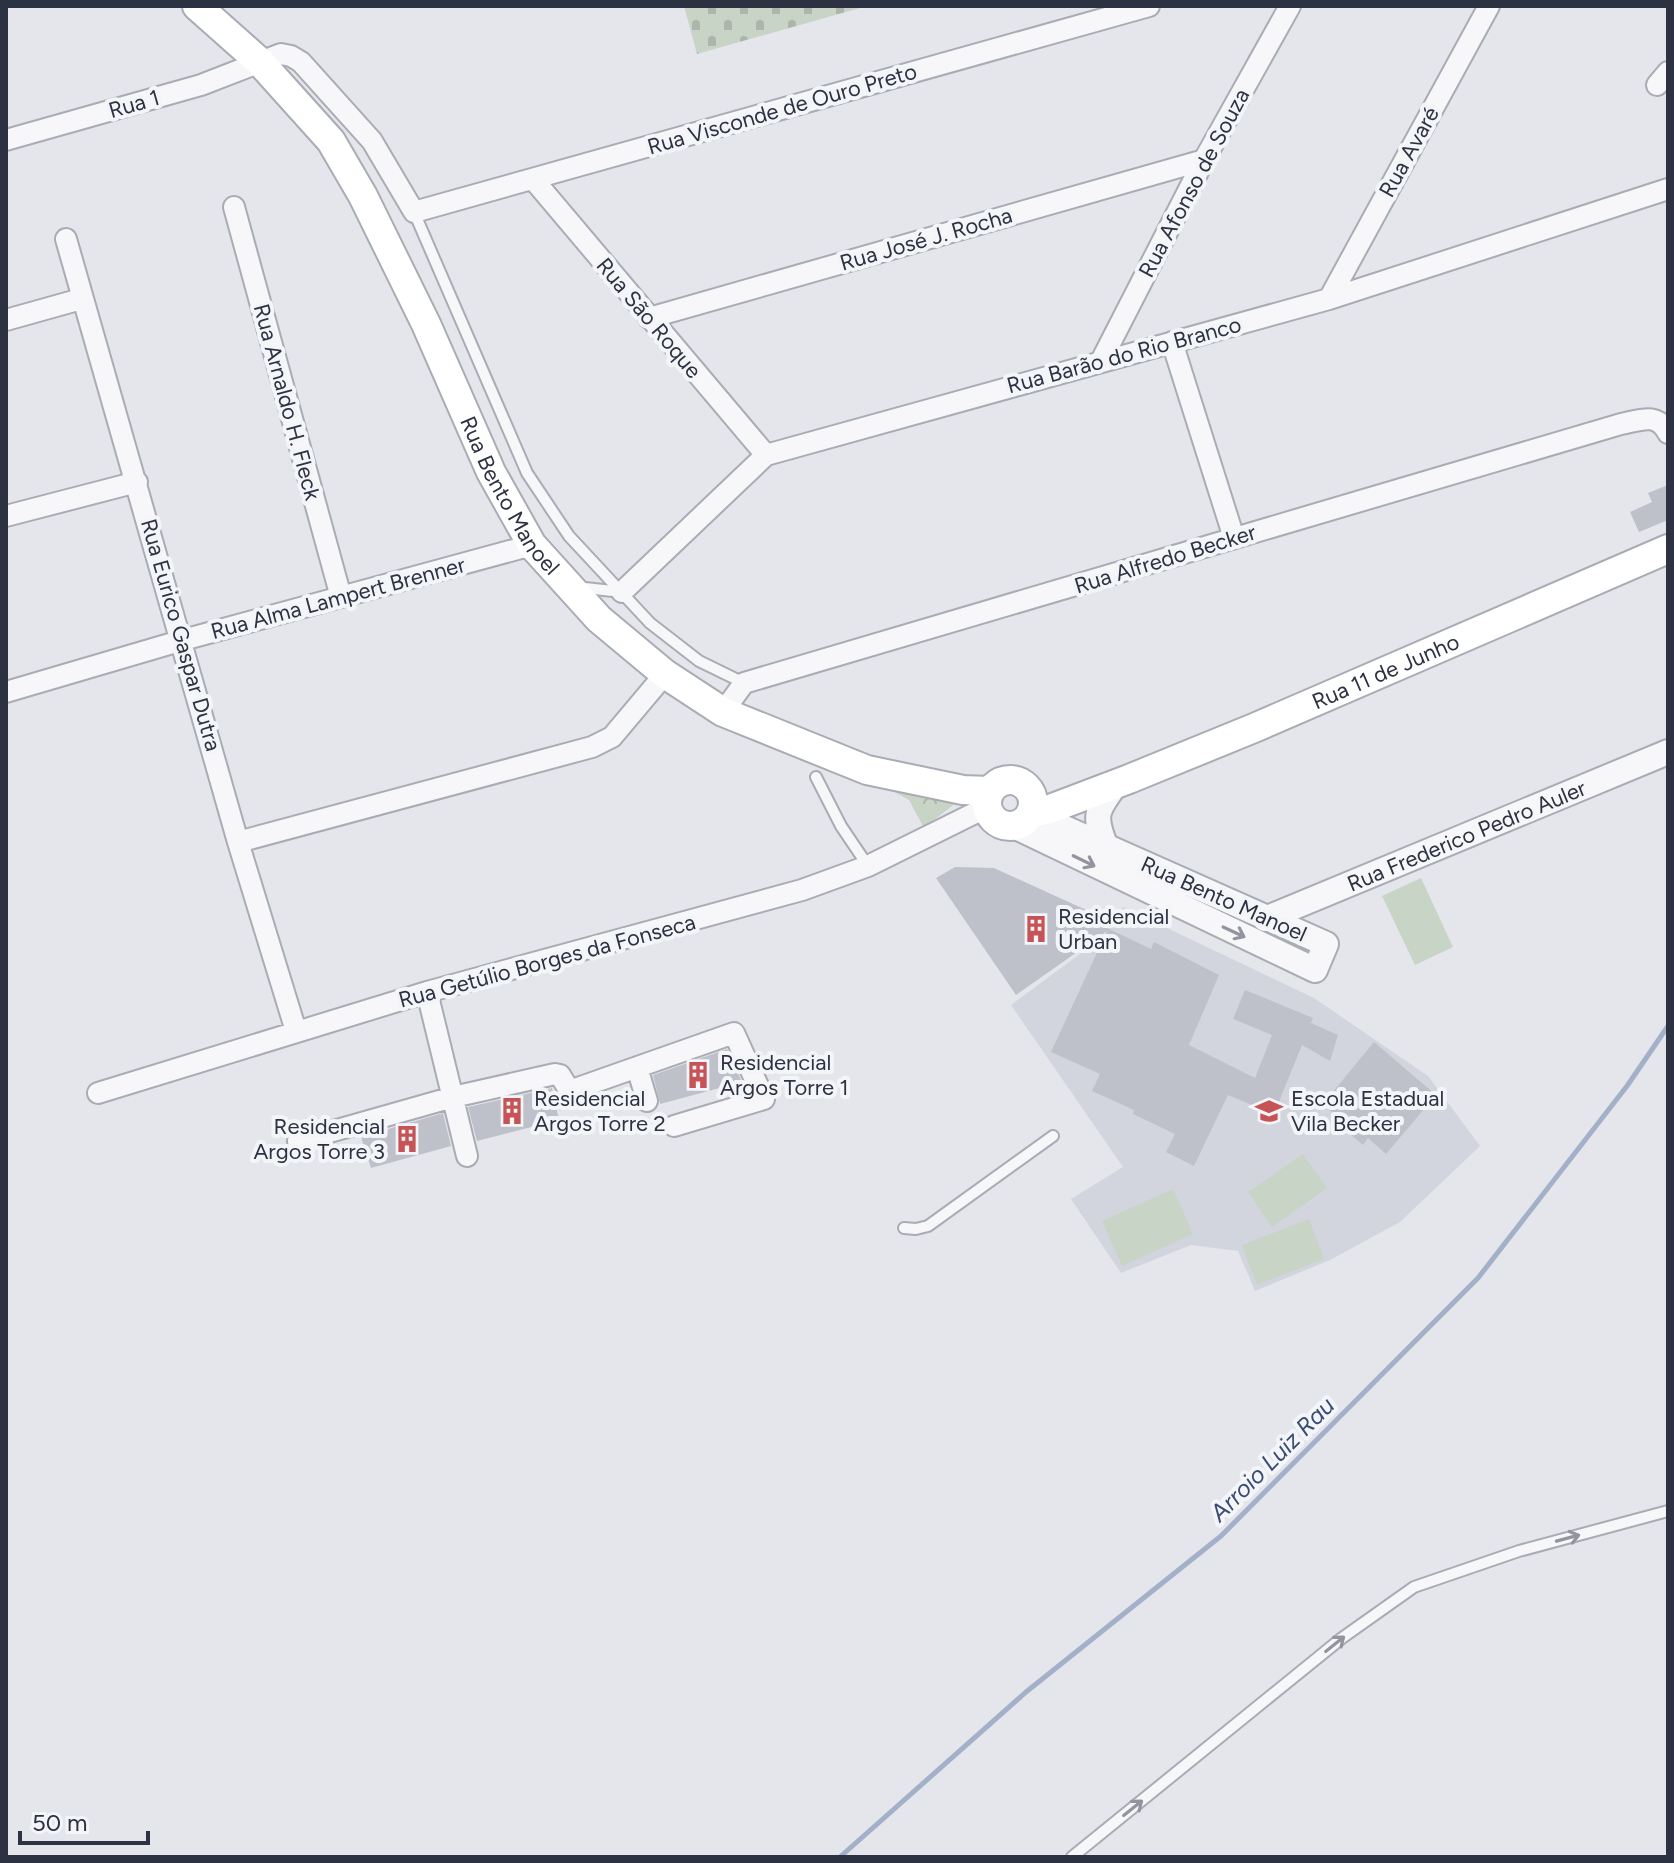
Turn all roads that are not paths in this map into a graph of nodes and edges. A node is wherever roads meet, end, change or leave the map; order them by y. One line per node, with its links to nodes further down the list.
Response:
1 (197, 6): 5 (main road, Rua Bento Manoel)
2 (1149, 6): 8 (street, Rua Visconde de Ouro Preto)
3 (1290, 6): 7 (street, Rua Afonso de Souza)
4 (1489, 6): 14 (street, Rua Avaré)
5 (260, 62): 6 (street, Rua 1); 11 (street, Rua 1); 24 (main road, Rua Bento Manoel)
6 (6, 140)
7 (1204, 160): 15 (street, Rua José J. Rocha); 18 (street, Rua Afonso de Souza)
8 (533, 179): 11 (street, Rua Visconde de Ouro Preto); 15 (street, Rua São Roque)
9 (1668, 189): 14 (street, Rua Barão do Rio Branco)
10 (234, 207): 28 (street, Rua Arnaldo H. Fleck)
11 (414, 212): 27 (lane)
12 (66, 239): 13 (street, Rua Eurico Gaspar Dutra)
13 (81, 299): 16 (street); 21 (street, Rua Eurico Gaspar Dutra)
14 (1329, 299): 17 (street, Rua Barão do Rio Branco)
15 (649, 318): 20 (street, Rua São Roque)
16 (6, 320)
17 (1172, 342): 18 (street, Rua Barão do Rio Branco); 23 (street)
18 (1101, 361): 20 (street, Rua Barão do Rio Branco)
19 (1668, 433): 23 (street, Rua Alfredo Becker)
20 (766, 455): 27 (street, Rua Barão do Rio Branco)
21 (137, 482): 22 (street); 29 (street, Rua Eurico Gaspar Dutra)
22 (6, 516)
23 (1234, 538): 31 (street, Rua Alfredo Becker)
24 (532, 545): 26 (main road, Rua Bento Manoel); 28 (street, Rua Alma Lampert Brenner)
25 (1668, 549): 36 (main road, Rua 11 de Junho)
26 (569, 586): 27 (lane); 30 (main road, Rua Bento Manoel)
27 (622, 592): 31 (lane)
28 (341, 597): 29 (street, Rua Alma Lampert Brenner)
29 (183, 640): 32 (street, Rua Alma Lampert Brenner); 39 (street, Rua Eurico Gaspar Dutra)
30 (665, 674): 33 (main road, Rua Bento Manoel); 39 (street)
31 (744, 683): 33 (street)
32 (6, 692)
33 (723, 712): 37 (main road, Rua Bento Manoel)
34 (1668, 752): 42 (street, Rua Frederico Pedro Auler)
35 (816, 777): 41 (lane)
36 (1108, 787): 38 (main road, Rua 11 de Junho); 40 (street)
37 (988, 799): 38 (main road); 38 (main road); 41 (street, Rua Getúlio Borges da Fonseca)
38 (1026, 811): 40 (street, Rua Bento Manoel); 42 (street, Rua Bento Manoel, one-way to 42)
39 (238, 842): 44 (street, Rua Eurico Gaspar Dutra)
40 (1106, 847): 42 (street, Rua Bento Manoel)
41 (868, 866): 43 (street, Rua Getúlio Borges da Fonseca)
42 (1265, 919)
43 (427, 992): 44 (street, Rua Getúlio Borges da Fonseca); 47 (street)
44 (296, 1031): 46 (street, Rua Getúlio Borges da Fonseca)
45 (637, 1067): 47 (street); 48 (street); 49 (street)
46 (98, 1093)
47 (453, 1097): 51 (street); 52 (street)
48 (647, 1101)
49 (674, 1126)
50 (1053, 1136): 53 (lane)
51 (298, 1141)
52 (467, 1156)
53 (904, 1228)
54 (1668, 1511): 55 (lane, one-way to 54)
55 (1072, 1857)

